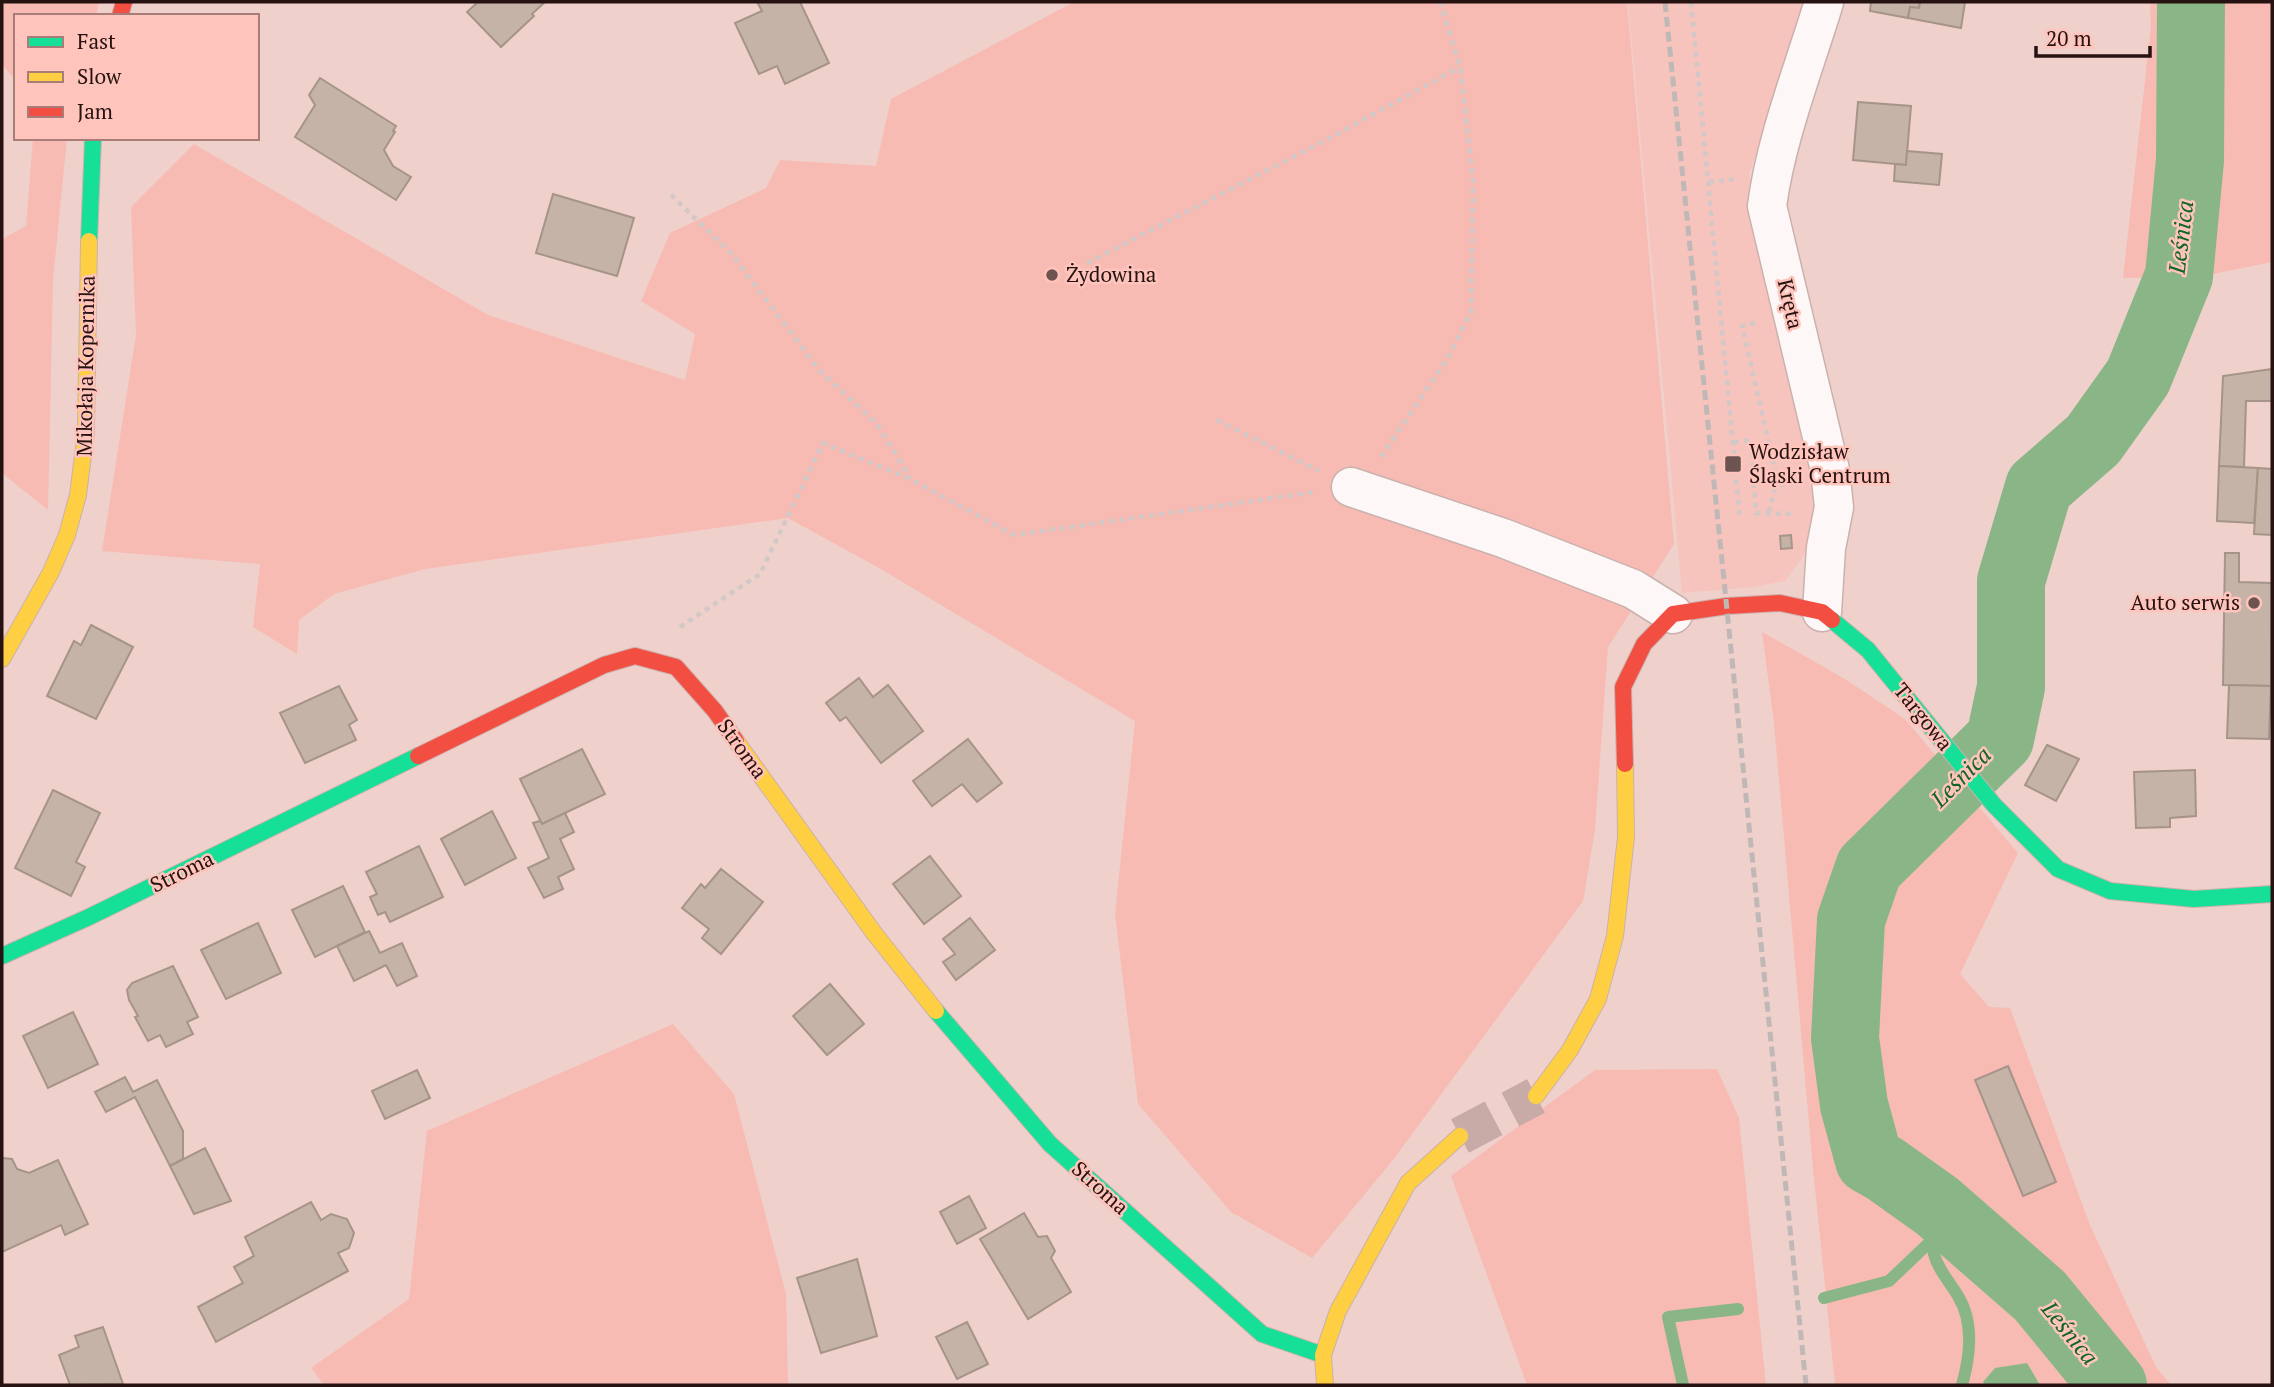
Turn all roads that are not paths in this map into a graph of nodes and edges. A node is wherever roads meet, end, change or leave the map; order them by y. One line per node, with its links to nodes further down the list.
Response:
1 (1824, 2): 4 (street, Kręta)
2 (93, 140): 6 (street, Mikołaja Kopernika)
3 (1351, 486): 5 (street)
4 (1822, 612): 5 (street, Targowa); 7 (street, Targowa)
5 (1673, 614): 9 (street)
6 (2, 659)
7 (2272, 894)
8 (2, 956): 11 (street, Stroma)
9 (1536, 1096)
10 (1460, 1136): 11 (street)
11 (1323, 1355): 12 (street)
12 (1325, 1385)

